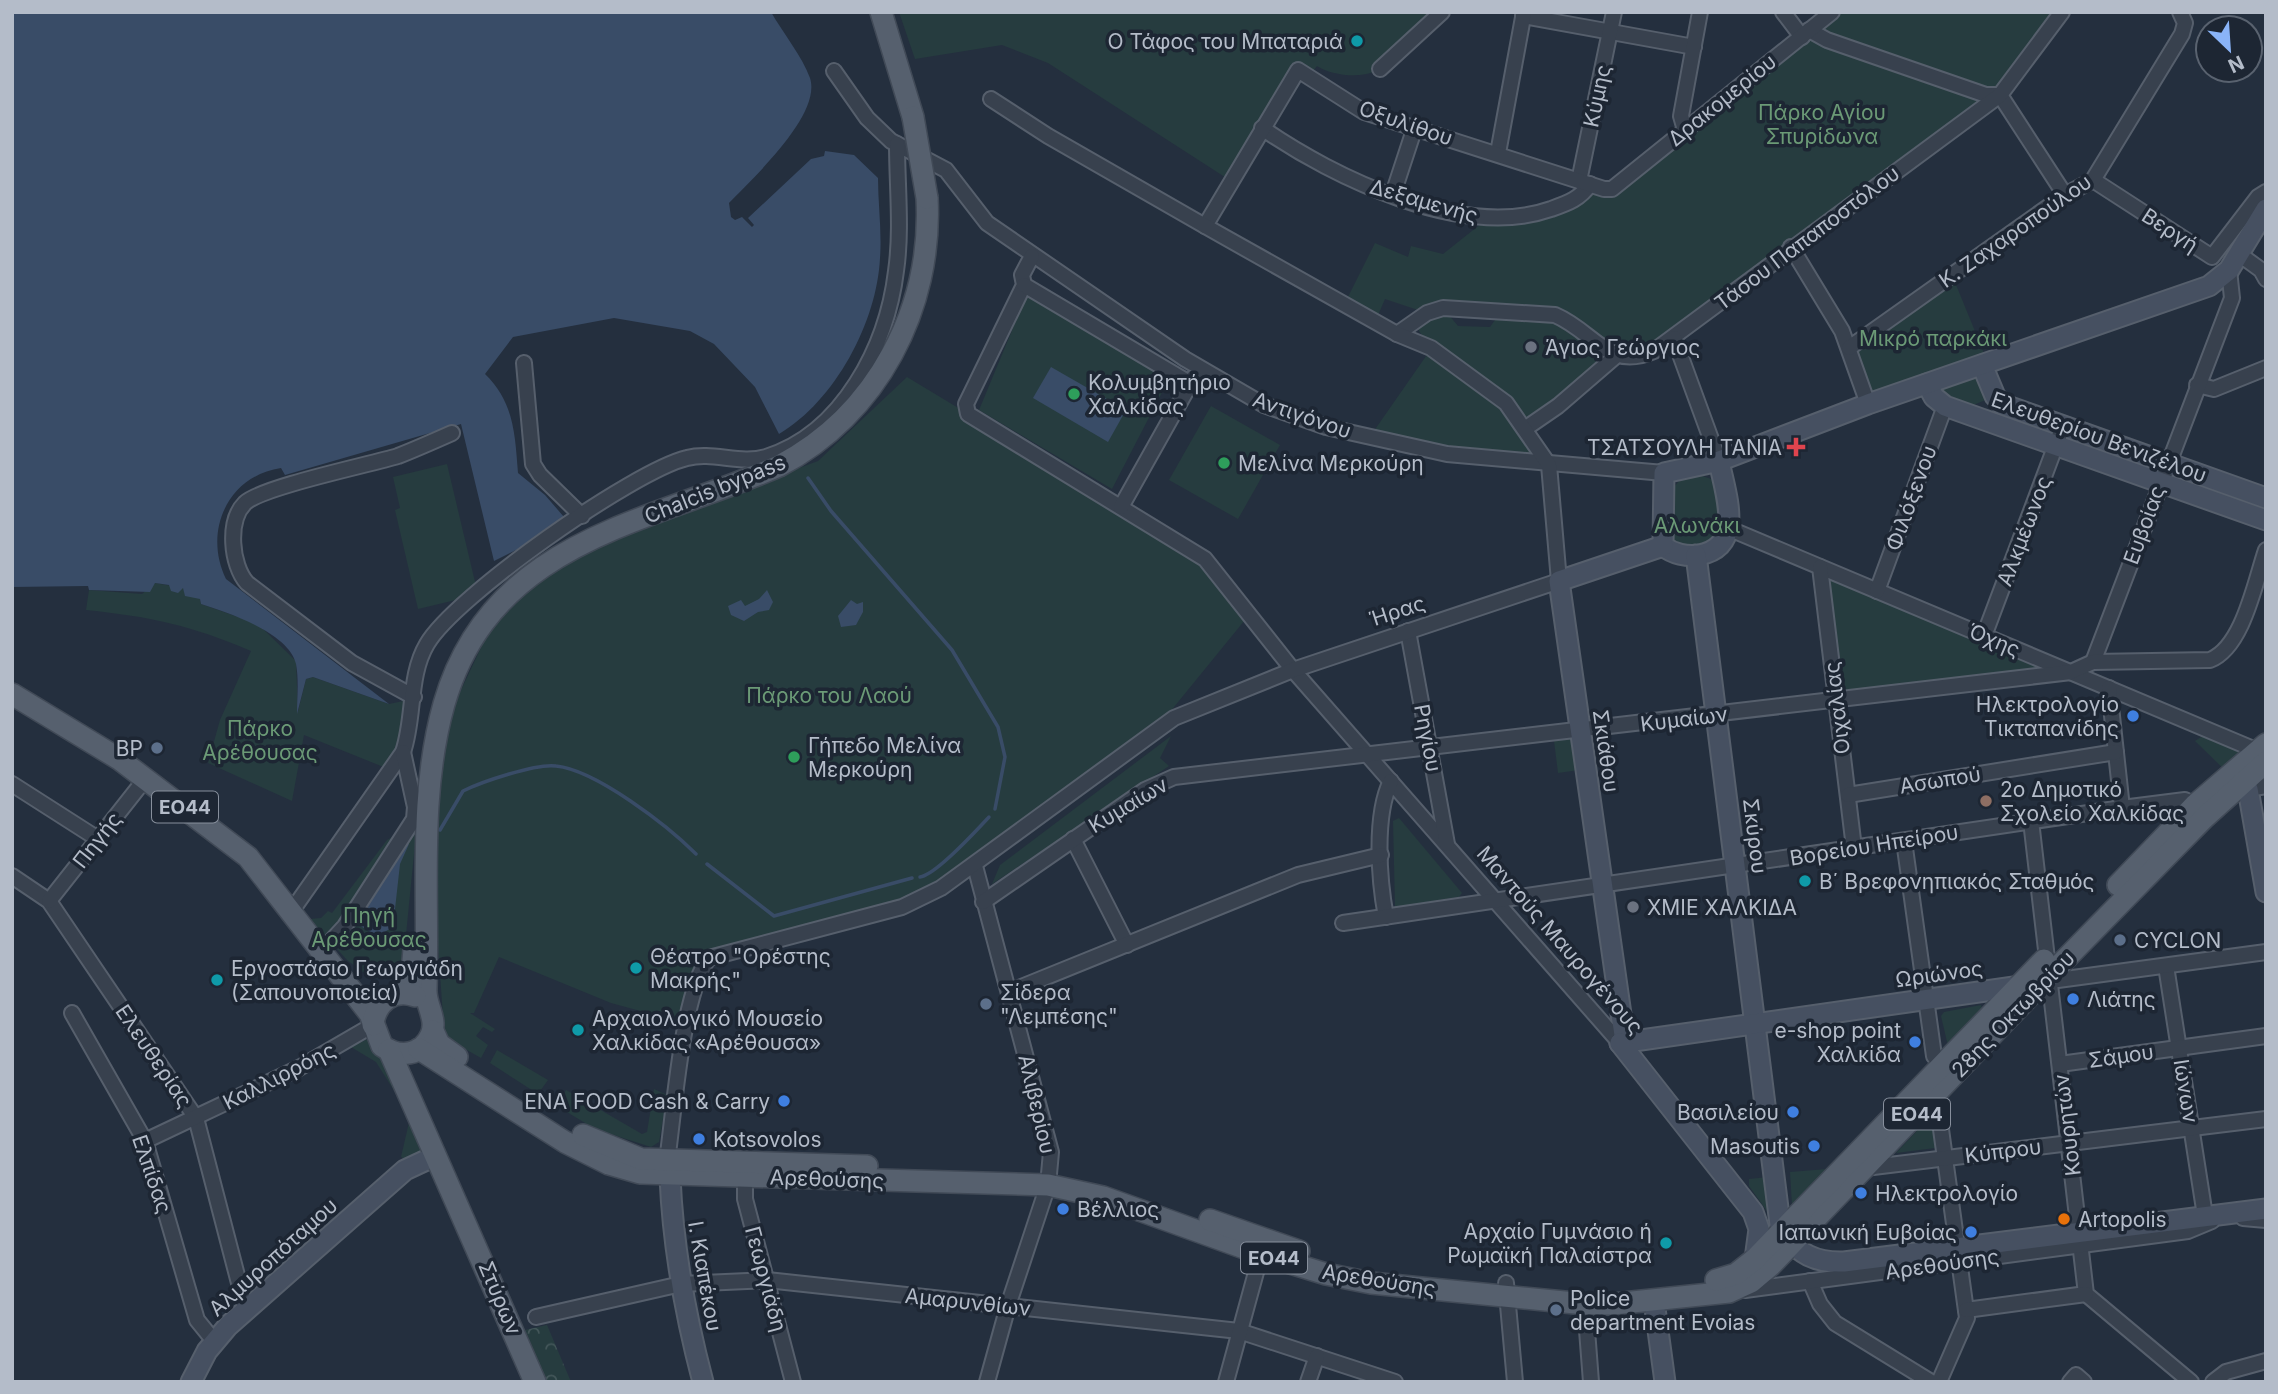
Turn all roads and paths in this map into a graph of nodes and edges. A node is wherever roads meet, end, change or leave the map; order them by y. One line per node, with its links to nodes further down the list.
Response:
1 (881, 12): 101 (main road, Chalcis bypass, bridge)
2 (1442, 12): 13 (street)
3 (1614, 12): 10 (street, Κύμης)
4 (1700, 12): 12 (street)
5 (1783, 12): 11 (street)
6 (1832, 12): 11 (street, Δρακομερίου)
7 (2063, 12): 15 (street, Τάσου Παπαποστόλου)
8 (2180, 12): 22 (street, Κ. Ζαχαροπούλου)
9 (1524, 14): 10 (street); 21 (street)
10 (1610, 32): 12 (street); 23 (street, Κύμης)
11 (1806, 34): 15 (street); 19 (street, Δρακομερίου)
12 (1694, 47): 19 (street)
13 (1380, 69)
14 (834, 71): 20 (street, Αντιγόνου)
15 (2000, 95): 27 (street); 30 (street, Τάσου Παπαποστόλου)
16 (991, 99): 29 (street)
17 (1415, 127): 18 (street, Οξυλίθου); 21 (street, Οξυλίθου); 26 (street)
18 (1262, 128): 26 (street, Δεξαμενής); 29 (street, Οξυλίθου)
19 (1685, 131): 24 (street, Δρακομερίου)
20 (897, 144): 31 (street, Αντιγόνου); 59 (street)
21 (1498, 153): 23 (street, Οξυλίθου)
22 (2092, 180): 25 (street, Βεργή); 27 (street, Κ. Ζαχαροπούλου)
23 (1585, 183): 24 (street, Οξυλίθου); 26 (street, Δεξαμενής)
24 (1612, 188)
25 (2266, 192)
26 (1393, 194)
27 (2065, 195): 37 (street, Κ. Ζαχαροπούλου)
28 (2266, 209): 32 (street)
29 (1205, 226): 35 (street)
30 (1791, 247): 36 (street, Τάσου Παπαποστόλου); 37 (street)
31 (1032, 256): 34 (street); 41 (street, Αντιγόνου)
32 (2234, 262): 33 (street); 40 (street); 45 (street, Ευβοίας)
33 (2266, 279)
34 (1024, 285): 43 (street); 58 (street, Μαντούς Μαυρογένους)
35 (1397, 334): 38 (street); 49 (street)
36 (1674, 338): 38 (street, Τάσου Παπαποστόλου); 52 (street)
37 (1849, 348): 46 (street)
38 (1616, 356): 49 (street)
39 (524, 363): 59 (street)
40 (1982, 365): 44 (street); 48 (street)
41 (1200, 368): 43 (street); 54 (street, Αντιγόνου)
42 (2266, 368): 45 (street)
43 (1191, 384): 58 (street)
44 (1927, 384): 46 (street); 47 (street)
45 (2197, 385): 53 (street, Ευβοίας)
46 (1868, 404): 52 (street)
47 (1945, 406): 51 (street, Ελευθερίου Βενιζέλου); 67 (street, Φιλόξενου)
48 (2063, 426): 51 (street, Αλκμέωνος); 53 (street)
49 (1526, 428): 54 (street)
50 (452, 433): 75 (street)
51 (2055, 446): 56 (street, Ελευθερίου Βενιζέλου); 69 (street, Αλκμέωνος)
52 (1719, 461): 55 (street); 61 (street)
53 (2167, 463): 56 (street, Ευβοίας); 57 (street)
54 (1549, 466): 55 (street, Αντιγόνου); 66 (street, Σκιάθου)
55 (1664, 474): 62 (street)
56 (2160, 484): 60 (street, Ελευθερίου Βενιζέλου); 70 (street, Ευβοίας)
57 (2266, 498)
58 (1121, 507): 71 (street, Μαντούς Μαυρογένους)
59 (582, 516): 75 (street)
60 (2266, 520)
61 (1730, 529): 64 (street); 65 (street, Όχης)
62 (1663, 546): 64 (street); 66 (street, Ήρας)
63 (2266, 550): 70 (street, Κυμαίων)
64 (1696, 555): 77 (street, Σκύρου)
65 (1820, 567): 67 (street, Όχης); 76 (street, Οιχαλίας)
66 (1559, 581): 68 (street, Ήρας); 78 (street, Σκιάθου)
67 (1877, 591): 69 (street, Όχης)
68 (1408, 631): 71 (street, Ήρας); 79 (street, Ρηγίου)
69 (1984, 636): 72 (street, Όχης)
70 (2093, 663): 72 (street, Κυμαίων)
71 (1293, 670): 83 (street, Μαντούς Μαυρογένους); 98 (street, Ήρας)
72 (2071, 672): 73 (street, Όχης); 76 (street, Κυμαίων)
73 (2109, 688): 81 (street); 82 (street, Όχης)
74 (12, 694): 84 (main road, ΕΟ44)
75 (414, 697): 80 (street)
76 (1836, 700): 77 (street, Κυμαίων); 88 (street, Οιχαλίας)
77 (1716, 715): 78 (street, Κυμαίων); 99 (street, Σκύρου)
78 (1581, 731): 79 (street, Κυμαίων); 102 (street, Σκιάθου)
79 (1429, 747): 83 (street, Κυμαίων); 95 (street, Ρηγίου)
80 (403, 752): 107 (street); 112 (street)
81 (2116, 752): 88 (street, Ασωπού); 90 (street)
82 (2263, 752): 87 (main road, 28ης Οκτωβρίου / ΕΟ44); 89 (main road, 28ης Οκτωβρίου / ΕΟ44)
83 (1367, 753): 85 (street, Μαντούς Μαυρογένους); 93 (street, Κυμαίων)
84 (146, 778): 92 (street, Πηγής); 107 (main road, ΕΟ44)
85 (1391, 781): 95 (street, Μαντούς Μαυρογένους); 97 (street)
86 (12, 784): 92 (street)
87 (2252, 786): 103 (street); 114 (main road, 28ης Οκτωβρίου / ΕΟ44)
88 (1848, 794): 96 (street, Οιχαλίας)
89 (2195, 805): 90 (street, Βορείου Ηπείρου); 114 (main road, 28ης Οκτωβρίου / ΕΟ44)
90 (2122, 808): 91 (street, Βορείου Ηπείρου)
91 (2031, 821): 94 (street, Βορείου Ηπείρου); 114 (street, Κουρητών)
92 (98, 839): 104 (street, Πηγής)
93 (1073, 839): 106 (street, Κυμαίων); 110 (street)
94 (1904, 841): 96 (street, Βορείου Ηπείρου); 118 (street)
95 (1448, 845): 105 (street, Μαντούς Μαυρογένους)
96 (1854, 848): 99 (street, Βορείου Ηπείρου)
97 (1381, 855): 108 (street); 110 (street)
98 (975, 866): 106 (street, Αλιβερίου); 140 (street, Ήρας)
99 (1735, 866): 102 (street, Βορείου Ηπείρου); 121 (street, Σκύρου)
100 (12, 876): 104 (street, Ελευθερίας)
101 (425, 882): 117 (main road, Chalcis bypass); 119 (main road, Chalcis bypass)
102 (1603, 886): 105 (street, Βορείου Ηπείρου); 125 (street, Σκιάθου)
103 (2265, 888)
104 (49, 901): 132 (street, Ελευθερίας)
105 (1497, 901): 108 (street, Βορείου Ηπείρου); 125 (street, Μαντούς Μαυρογένους)
106 (983, 902): 116 (street, Αλιβερίου)
107 (291, 912): 112 (main road, ΕΟ44)
108 (1386, 917): 109 (street, Βορείου Ηπείρου)
109 (1343, 923)
110 (1127, 945): 116 (street)
111 (2266, 952): 113 (street)
112 (324, 954): 117 (main road, ΕΟ44); 122 (main road, ΕΟ44)
113 (2166, 966): 114 (street); 126 (street, Ιώνων)
114 (2047, 974): 115 (main road, 28ης Οκτωβρίου / ΕΟ44); 130 (street, Κουρητών); 131 (main road, 28ης Οκτωβρίου / ΕΟ44)
115 (2018, 986): 118 (street, Ωριώνος); 129 (main road, 28ης Οκτωβρίου / ΕΟ44)
116 (1009, 992): 142 (street, Αλιβερίου)
117 (394, 996): 119 (main road, ΕΟ44); 122 (main road)
118 (1925, 999): 121 (street, Ωριώνος); 129 (street)
119 (429, 1008): 123 (main road)
120 (72, 1013): 135 (street, Ελπίδας)
121 (1755, 1023): 125 (street, Ωριώνος); 147 (street, Σκύρου)
122 (373, 1025): 127 (main road, ΕΟ44); 132 (street, Καλλιρρόης)
123 (433, 1031): 128 (main road); 140 (main road, Αρεθούσης / ΕΟ44)
124 (2266, 1036): 126 (street, Σάμου)
125 (1622, 1042): 151 (street, Μαντούς Μαυρογένους)
126 (2179, 1048): 130 (street, Σάμου); 134 (street, Ιώνων)
127 (389, 1051): 128 (main road, ΕΟ44); 138 (main road, Στύρων)
128 (416, 1051): 140 (main road, Αρεθούσης / ΕΟ44); 144 (main road, Στύρων)
129 (1942, 1065): 147 (main road, 28ης Οκτωβρίου / ΕΟ44)
130 (2060, 1065): 136 (street, Κουρητών)
131 (1936, 1093): 137 (street); 139 (main road, 28ης Οκτωβρίου / ΕΟ44)
132 (196, 1118): 135 (street, Καλλιρρόης); 161 (street, Ελευθερίας)
133 (2266, 1119): 134 (street, Κύπρου)
134 (2192, 1128): 136 (street, Κύπρου); 145 (street, Ιώνων)
135 (145, 1140): 165 (street, Ελπίδας)
136 (2069, 1143): 137 (street, Κύπρου); 148 (street, Κουρητών)
137 (1944, 1158): 139 (street, Κύπρου); 150 (street)
138 (437, 1161): 144 (main road, Στύρων); 161 (street, Αλμυροπόταμου)
139 (1865, 1168): 147 (main road, 28ης Οκτωβρίου / ΕΟ44)
140 (668, 1169): 141 (main road, Αρεθούσης / ΕΟ44); 142 (main road, Αρεθούσης / ΕΟ44); 154 (street, Ι. Κιαπέκου)
141 (744, 1176): 142 (main road, Αρεθούσης / ΕΟ44); 152 (street, Γεωργιάδη)
142 (1049, 1179): 149 (main road, Αρεθούσης / ΕΟ44); 155 (main road, Αρεθούσης / ΕΟ44); 160 (street, Αλιβερίου)
143 (2266, 1209): 145 (street, Αρεθούσης)
144 (463, 1214): 170 (main road, Στύρων)
145 (2206, 1219): 146 (street); 148 (street, Αρεθούσης)
146 (2266, 1220)
147 (1786, 1238): 150 (street, Αρεθούσης); 151 (main road, Αρεθούσης / ΕΟ44); 156 (main road, 28ης Οκτωβρίου / ΕΟ44)
148 (2081, 1239): 150 (street, Αρεθούσης); 157 (street, Κουρητών)
149 (1261, 1254): 155 (main road, Αρεθούσης / ΕΟ44); 164 (street)
150 (1957, 1255): 153 (street, Αρεθούσης); 162 (street)
151 (1755, 1259): 155 (main road, Αρεθούσης / ΕΟ44)
152 (767, 1280): 154 (street, Αμαρυνθίων); 160 (street, Αμαρυνθίων); 172 (street, Γεωργιάδη)
153 (1810, 1281): 156 (street, Αρεθούσης); 180 (street)
154 (681, 1284): 163 (street, Αμαρυνθίων); 171 (street, Ι. Κιαπέκου)
155 (1507, 1289): 159 (main road, Αρεθούσης / ΕΟ44); 177 (street)
156 (1729, 1292): 158 (main road, Αρεθούσης / ΕΟ44)
157 (2086, 1294): 162 (street); 182 (street)
158 (1654, 1301): 159 (main road, Αρεθούσης / ΕΟ44); 179 (street)
159 (1585, 1304): 178 (street)
160 (1008, 1306): 164 (street, Αμαρυνθίων); 173 (street, Αλιβερίου)
161 (246, 1310): 165 (street, Αλμυροπόταμου)
162 (1966, 1310): 181 (street)
163 (536, 1317)
164 (1239, 1331): 166 (street, Αμαρυνθίων); 174 (street)
165 (214, 1341): 168 (street, Αλμυροπόταμου)
166 (1317, 1356): 175 (street); 176 (street, Αμαρυνθίων)
167 (2266, 1361): 183 (street)
168 (201, 1373): 169 (street, Αλμυροπόταμου)
169 (191, 1382)
170 (535, 1382)
171 (703, 1382)
172 (793, 1382)
173 (988, 1382)
174 (1226, 1382)
175 (1308, 1382)
176 (1395, 1382)
177 (1516, 1382)
178 (1591, 1382)
179 (1665, 1382)
180 (1931, 1382)
181 (1939, 1382)
182 (2191, 1382)
183 (2213, 1382)

